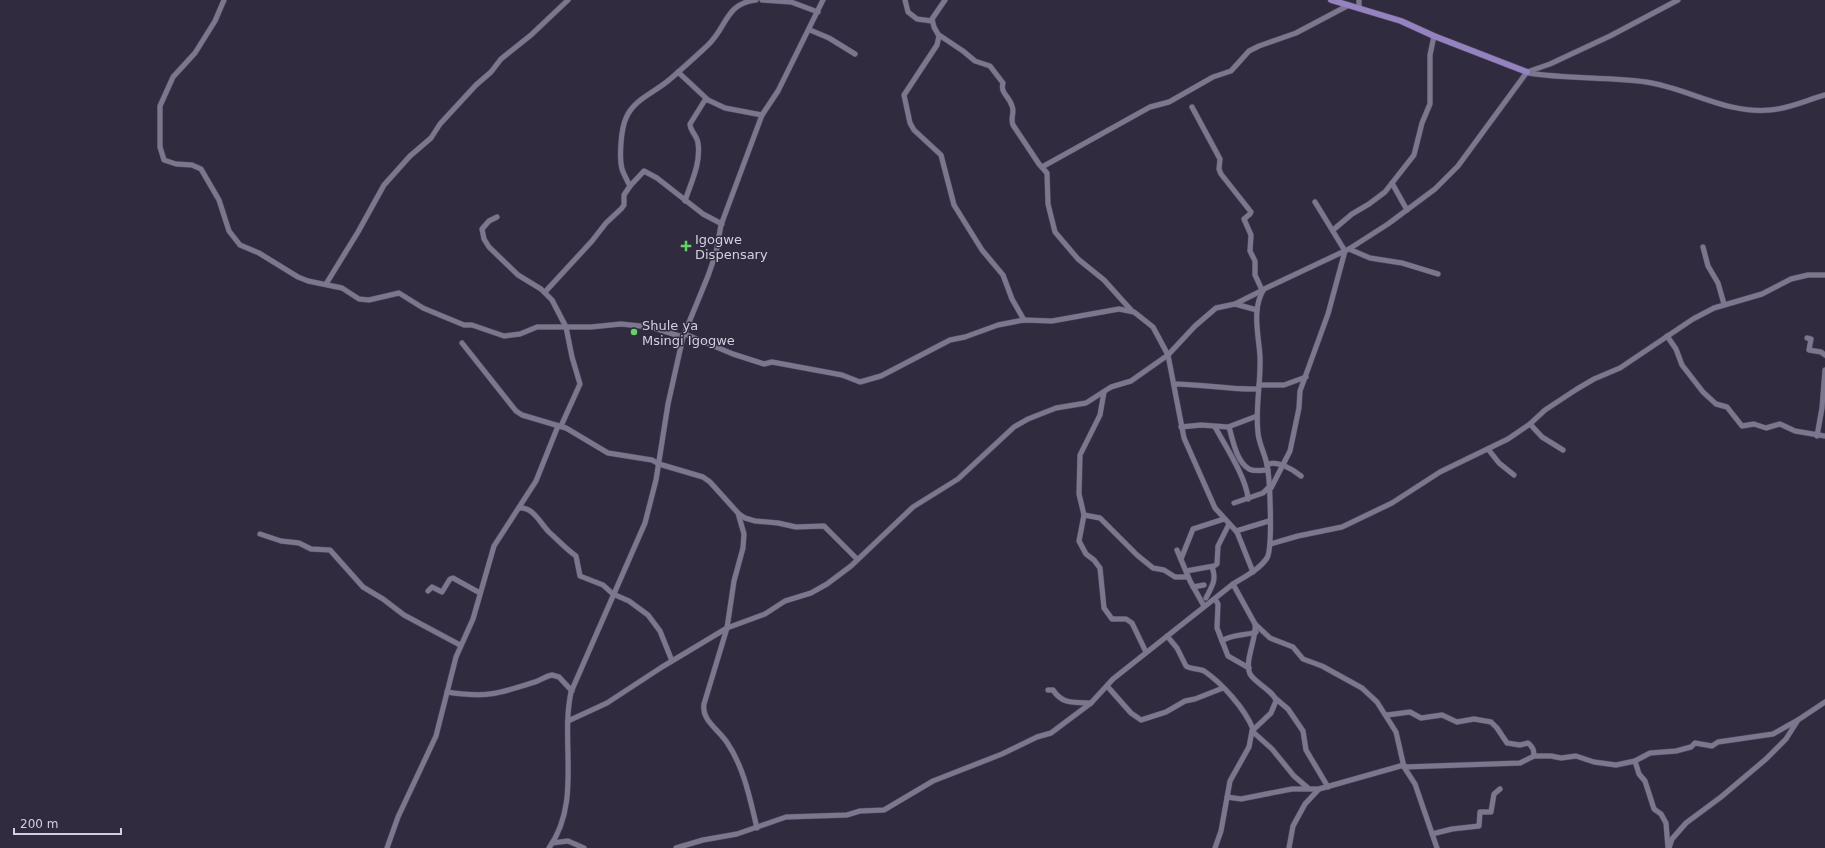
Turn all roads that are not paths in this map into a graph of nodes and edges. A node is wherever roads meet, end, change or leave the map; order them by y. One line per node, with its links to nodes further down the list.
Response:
1 (224, 0): 39 (street)
2 (568, 0): 39 (street)
3 (756, 0): 11 (street)
4 (762, 0): 14 (street)
5 (823, 0): 14 (street)
6 (905, 0): 15 (street)
7 (944, 0): 15 (street)
8 (1331, 0): 12 (main road)
9 (1359, 0): 13 (street)
10 (1678, 0): 21 (street)
11 (746, 1): 20 (street)
12 (1349, 6): 13 (main road); 26 (street)
13 (1359, 8): 18 (main road)
14 (818, 12): 16 (street)
15 (932, 21): 17 (street)
16 (810, 30): 19 (street); 25 (street)
17 (938, 35): 26 (street); 46 (street)
18 (1434, 36): 21 (main road); 27 (street)
19 (855, 54)
20 (678, 72): 23 (street); 28 (street)
21 (1527, 72): 22 (street); 31 (street)
22 (1825, 95)
23 (708, 100): 25 (street); 29 (street)
24 (1192, 108): 40 (street)
25 (762, 115): 33 (street)
26 (1042, 167): 45 (street)
27 (1392, 183): 31 (street); 34 (street)
28 (630, 186): 29 (street); 41 (street)
29 (685, 201): 33 (street)
30 (1315, 202): 34 (street)
31 (1407, 210): 36 (street)
32 (497, 217): 41 (street)
33 (722, 224): 48 (street)
34 (1333, 230): 36 (street)
35 (1703, 247): 43 (street)
36 (1347, 250): 37 (street); 40 (street); 55 (street)
37 (1438, 274)
38 (1825, 275): 43 (street)
39 (326, 284): 47 (street)
40 (1263, 290): 42 (street); 44 (street)
41 (545, 292): 47 (street)
42 (1235, 304): 44 (street); 52 (street)
43 (1724, 304): 49 (street)
44 (1257, 310): 57 (street)
45 (1131, 311): 46 (street); 52 (street)
46 (1024, 320): 48 (street)
47 (566, 327): 48 (street); 61 (street)
48 (684, 335): 69 (street)
49 (1667, 336): 60 (street); 65 (street)
50 (1807, 338): 53 (street)
51 (462, 342): 61 (street)
52 (1168, 355): 56 (street); 58 (street)
53 (1825, 355)
54 (1825, 370): 65 (street)
55 (1306, 376): 57 (street); 71 (street)
56 (1174, 384): 57 (street); 62 (street)
57 (1258, 387): 59 (street)
58 (1104, 392): 79 (street); 87 (street)
59 (1257, 416): 64 (street); 70 (street)
60 (1530, 424): 67 (street); 68 (street)
61 (560, 426): 69 (street); 77 (street)
62 (1181, 427): 63 (street); 80 (street)
63 (1215, 427): 64 (street); 75 (street)
64 (1229, 427): 70 (street)
65 (1817, 436): 66 (street)
66 (1825, 436)
67 (1488, 449): 72 (street); 85 (street)
68 (1563, 450)
69 (659, 464): 78 (street); 98 (street)
70 (1269, 466): 71 (street); 74 (street)
71 (1283, 466): 73 (street); 74 (street)
72 (1514, 475)
73 (1301, 476)
74 (1270, 487): 75 (street); 81 (street)
75 (1248, 499): 76 (street)
76 (1234, 504)
77 (520, 508): 97 (street); 98 (street)
78 (738, 513): 87 (street); 104 (street)
79 (1084, 515): 92 (street); 109 (street)
80 (1224, 519): 82 (street); 88 (street)
81 (1269, 521): 83 (street); 85 (street)
82 (1229, 524): 83 (street); 89 (street)
83 (1236, 531): 91 (street)
84 (260, 534): 108 (street)
85 (1270, 544): 91 (street)
86 (1177, 550): 88 (street)
87 (857, 559): 104 (street)
88 (1181, 559): 90 (street)
89 (1212, 567): 90 (street); 100 (street)
90 (1186, 571): 92 (street)
91 (1253, 572): 93 (street)
92 (1188, 578): 95 (street)
93 (1233, 584): 101 (street); 103 (street)
94 (1204, 585): 95 (street)
95 (1193, 587): 99 (street)
96 (428, 591): 97 (street)
97 (480, 593): 108 (street)
98 (613, 594): 110 (street); 115 (street)
99 (1199, 597): 100 (street); 102 (street)
100 (1206, 598): 101 (street)
101 (1214, 599): 102 (street); 107 (street)
102 (1204, 606): 106 (street)
103 (1255, 624): 105 (street); 120 (street)
104 (727, 628): 110 (street); 132 (street)
105 (1256, 632): 107 (street); 111 (street)
106 (1167, 636): 109 (street); 113 (street)
107 (1222, 641): 111 (street)
108 (460, 645): 116 (street)
109 (1146, 652): 112 (street)
110 (672, 662): 122 (street)
111 (1249, 668): 117 (street)
112 (1107, 686): 113 (street); 119 (street)
113 (1222, 688): 123 (street)
114 (1048, 690): 119 (street)
115 (572, 691): 116 (street); 122 (street)
116 (447, 692): 135 (street)
117 (1275, 698): 123 (street); 127 (street)
118 (1825, 702): 121 (street)
119 (1091, 703): 132 (street)
120 (1387, 715): 124 (street); 126 (street)
121 (1798, 720): 125 (street); 141 (street)
122 (568, 721): 134 (street)
123 (1252, 730): 128 (street); 131 (street)
124 (1534, 756): 125 (street); 126 (street)
125 (1635, 761): 141 (street)
126 (1404, 766): 127 (street); 133 (street)
127 (1328, 787): 129 (street)
128 (1308, 788): 129 (street); 131 (street)
129 (1319, 789): 139 (street)
130 (1500, 789): 133 (street)
131 (1227, 797): 138 (street)
132 (757, 828): 137 (street)
133 (1432, 834): 140 (street)
134 (550, 846): 136 (street)
135 (387, 848)
136 (584, 848)
137 (679, 848)
138 (1215, 848)
139 (1289, 848)
140 (1437, 848)
141 (1668, 848)

